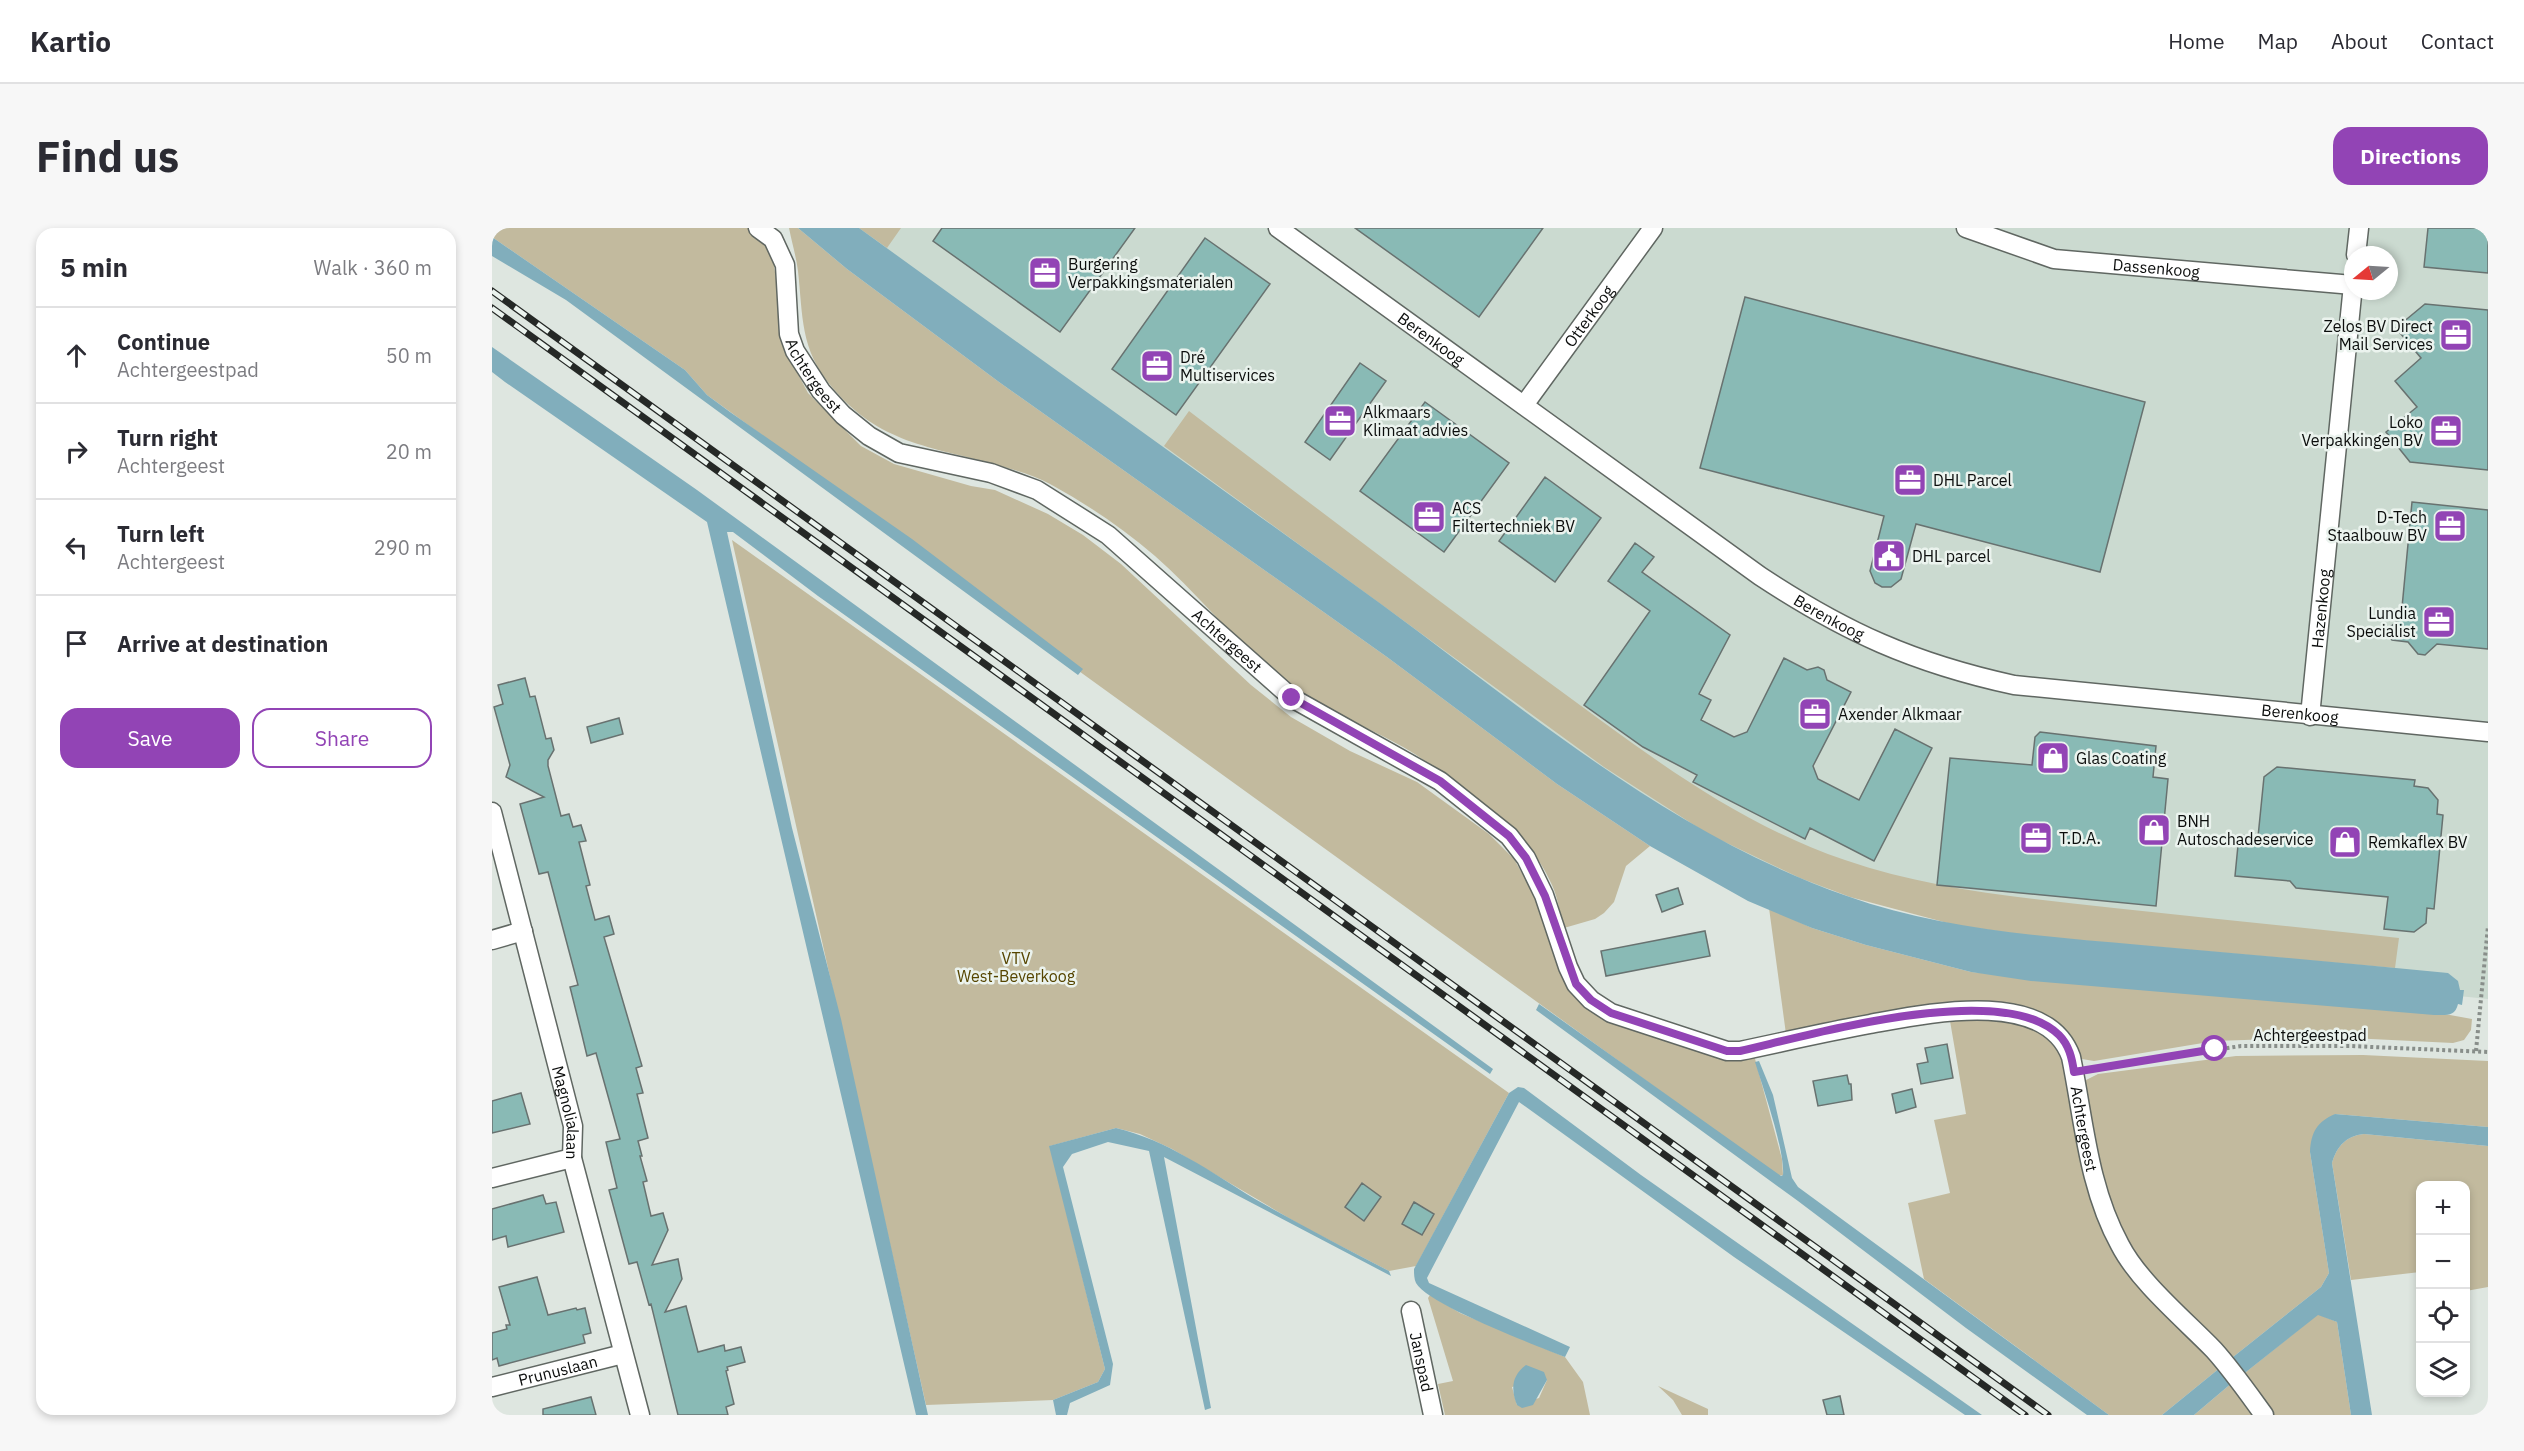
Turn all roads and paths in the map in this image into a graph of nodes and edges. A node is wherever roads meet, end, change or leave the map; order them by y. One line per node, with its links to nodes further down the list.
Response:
1 (758, 228): 18 (street, Achtergeest)
2 (1278, 228): 9 (street, Berenkoog)
3 (1653, 228): 9 (street, Otterkoog)
4 (1966, 228): 7 (street, Dassenkoog)
5 (2359, 228): 6 (street)
6 (2357, 246)
7 (2344, 284)
8 (2352, 300): 10 (street, Hazenkoog)
9 (1524, 405): 10 (street, Berenkoog)
10 (2310, 716): 11 (street, Berenkoog)
11 (2488, 732)
12 (492, 812): 14 (street, Magnolialaan)
13 (2488, 926): 16 (path)
14 (523, 931): 15 (street); 19 (street, Magnolialaan)
15 (492, 940)
16 (2476, 1051): 17 (path, Achtergeestpad); 18 (path, Achtergeestpad)
17 (2488, 1052)
18 (2074, 1072): 26 (street, Achtergeest)
19 (572, 1158): 20 (street); 22 (street, Magnolialaan)
20 (492, 1178)
21 (1411, 1311): 25 (street, Janspad)
22 (623, 1354): 23 (street, Prunuslaan); 24 (street, Magnolialaan)
23 (492, 1387)
24 (640, 1415)
25 (1433, 1415)
26 (2264, 1415)

